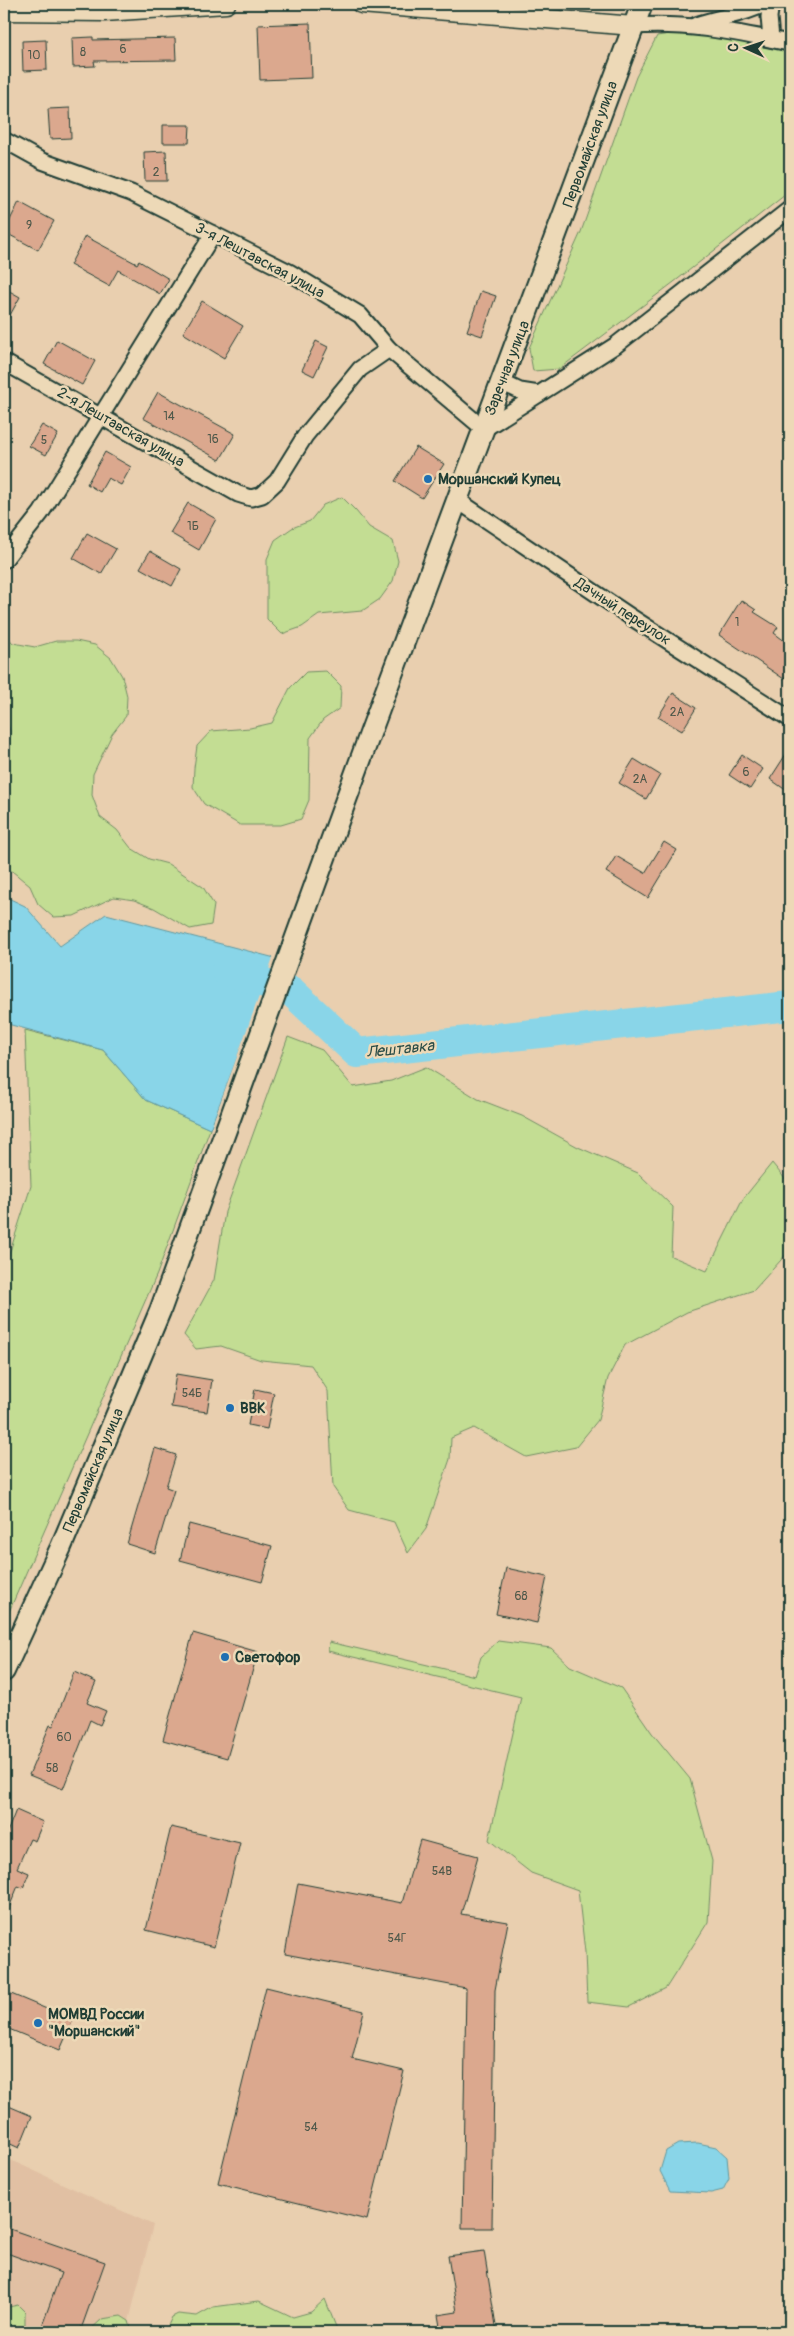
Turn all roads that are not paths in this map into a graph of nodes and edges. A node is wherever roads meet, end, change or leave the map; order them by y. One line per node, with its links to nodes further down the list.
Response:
1 (226, 4): 6 (street)
2 (361, 4): 8 (street)
3 (642, 4): 8 (main road)
4 (764, 4): 9 (street)
5 (771, 4): 10 (street)
6 (28, 8): 7 (street)
7 (4, 11)
8 (634, 26): 9 (street); 15 (main road, Первомайская улица)
9 (695, 26): 10 (street)
10 (771, 39): 11 (street)
11 (790, 43)
12 (4, 140): 14 (street, 3-я Лештавская улица)
13 (790, 209): 19 (street)
14 (213, 234): 16 (street, 3-я Лештавская улица); 20 (street)
15 (546, 262): 18 (main road, Заречная улица)
16 (389, 349): 20 (street, 2-я Лештавская улица); 21 (street, 3-я Лештавская улица)
17 (4, 362): 20 (street, 2-я Лештавская улица)
18 (502, 382): 19 (street); 21 (main road, Заречная улица)
19 (539, 394): 21 (street)
20 (102, 415): 23 (street)
21 (484, 429): 22 (main road, Заречная улица)
22 (457, 500): 24 (street, Дачный переулок); 25 (main road, Заречная улица)
23 (4, 560)
24 (790, 719)
25 (371, 731): 26 (main road, Первомайская улица)
26 (4, 1671)

